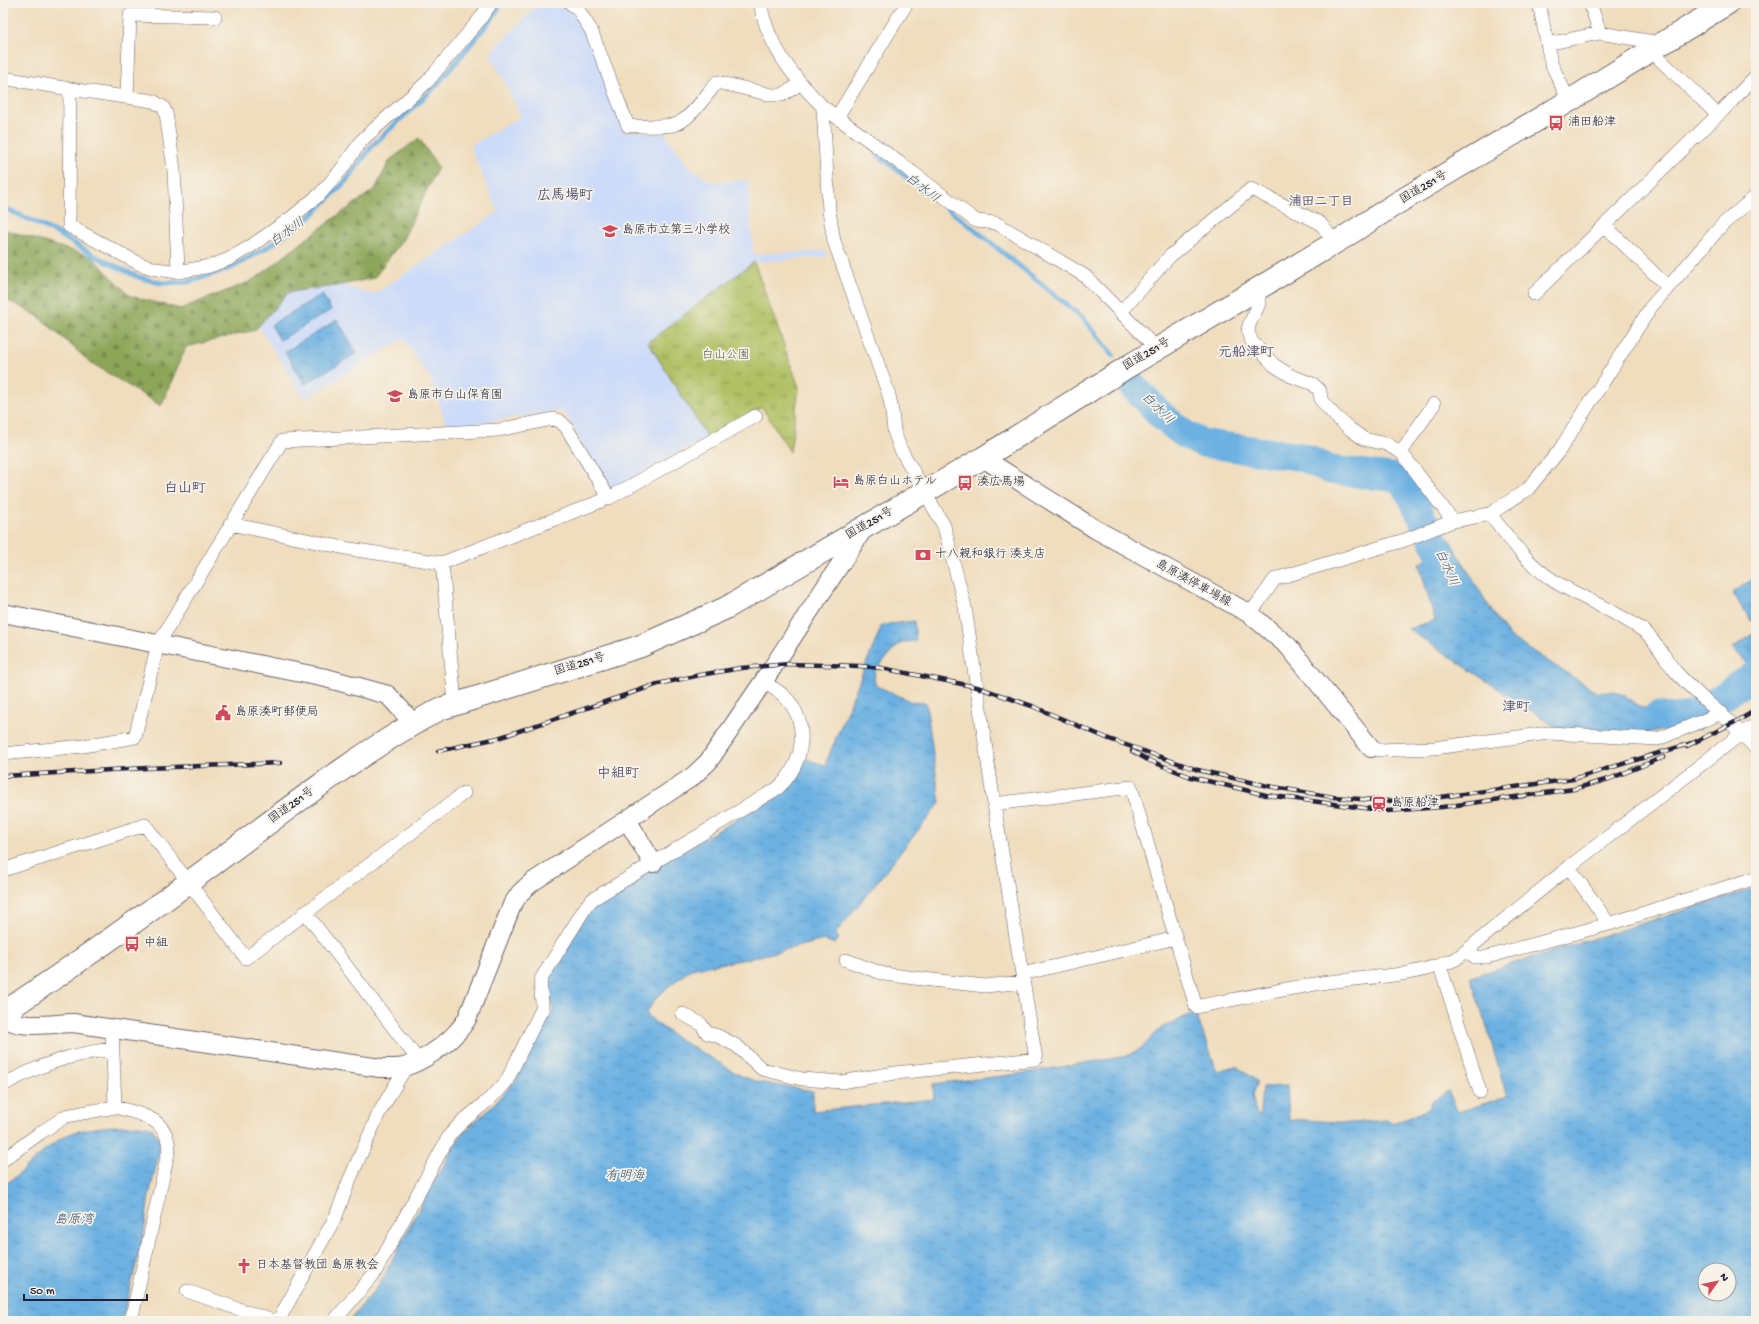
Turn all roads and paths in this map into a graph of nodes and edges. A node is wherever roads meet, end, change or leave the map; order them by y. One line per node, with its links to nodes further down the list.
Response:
1 (490, 3): 23 (street)
2 (570, 3): 14 (street)
3 (760, 3): 14 (street)
4 (907, 3): 18 (street)
5 (1539, 3): 10 (street)
6 (1590, 3): 9 (street)
7 (1728, 3): 11 (highway, 国道251号)
8 (215, 17): 16 (street)
9 (1600, 33): 10 (street); 11 (street)
10 (1547, 44): 17 (street)
11 (1655, 47): 17 (highway, 国道251号); 19 (street)
12 (1756, 76): 19 (street)
13 (3, 78): 15 (street)
14 (800, 84): 18 (street)
15 (70, 90): 16 (street); 23 (street)
16 (127, 97): 23 (street)
17 (1569, 101): 22 (highway, 国道251号)
18 (827, 114): 27 (street); 33 (street)
19 (1718, 115): 21 (street)
20 (1756, 196): 24 (street)
21 (1605, 226): 24 (street); 26 (street)
22 (1335, 242): 25 (highway, 国道251号); 27 (street)
23 (178, 272)
24 (1667, 286): 35 (street)
25 (1259, 287): 28 (highway, 国道251号); 31 (street)
26 (1534, 294)
27 (1121, 312): 28 (street)
28 (1157, 349): 32 (highway, 国道251号)
29 (1434, 404): 31 (street)
30 (756, 416): 34 (street)
31 (1401, 452): 36 (street)
32 (983, 458): 33 (highway, 国道251号); 41 (street, 島原湊停車場線)
33 (925, 492): 38 (highway, 国道251号); 53 (street)
34 (609, 498): 37 (street); 39 (street)
35 (1490, 514): 36 (street); 45 (street)
36 (1449, 522): 41 (street)
37 (230, 524): 39 (street); 42 (street)
38 (864, 527): 43 (street); 44 (highway, 国道251号)
39 (442, 563): 44 (street)
40 (3, 613): 42 (street)
41 (1250, 614): 49 (street, 島原湊停車場線)
42 (158, 644): 46 (street); 51 (street)
43 (763, 682): 54 (street); 55 (street)
44 (456, 704): 46 (highway, 国道251号)
45 (1721, 712): 48 (street); 49 (street)
46 (413, 723): 59 (highway, 国道251号)
47 (1756, 725): 48 (street)
48 (1742, 733): 50 (street); 56 (street)
49 (1371, 748)
50 (1756, 749)
51 (3, 754)
52 (464, 793): 60 (street)
53 (994, 804): 62 (street); 66 (street)
54 (627, 820): 55 (street); 71 (street)
55 (654, 863): 80 (street)
56 (1569, 868): 61 (street); 63 (street)
57 (3, 870): 59 (street)
58 (1756, 878): 61 (street)
59 (188, 883): 60 (street); 67 (highway, 国道251号)
60 (305, 912): 71 (street)
61 (1609, 924): 63 (street)
62 (1176, 938): 65 (street); 66 (street)
63 (1467, 952): 65 (street)
64 (846, 960): 66 (street)
65 (1440, 966): 73 (street)
66 (1023, 978): 68 (street)
67 (3, 1014): 69 (street)
68 (683, 1014)
69 (112, 1028): 70 (street); 71 (street)
70 (112, 1049): 72 (street); 74 (street)
71 (412, 1064): 79 (street)
72 (3, 1085)
73 (1480, 1092)
74 (115, 1107): 75 (street); 77 (street)
75 (3, 1160)
76 (187, 1291): 78 (street)
77 (131, 1321)
78 (273, 1321)
79 (278, 1321)
80 (334, 1321)

